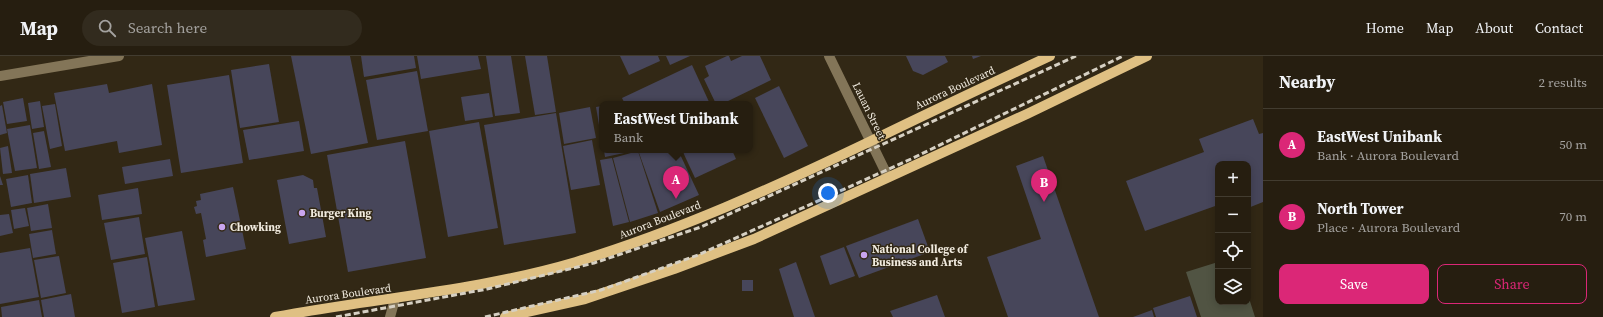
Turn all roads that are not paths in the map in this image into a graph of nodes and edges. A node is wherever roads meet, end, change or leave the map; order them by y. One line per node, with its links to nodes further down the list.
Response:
1 (119, 56): 5 (street)
2 (829, 56): 6 (street, Lauan Street)
3 (1050, 56): 6 (main road, Aurora Boulevard)
4 (1147, 56): 7 (main road)
5 (0, 76)
6 (871, 141): 7 (street, Lauan Street); 8 (main road, Aurora Boulevard)
7 (888, 177): 11 (main road)
8 (395, 299): 9 (main road, Aurora Boulevard); 10 (street)
9 (275, 317)
10 (390, 317)
11 (504, 317)

